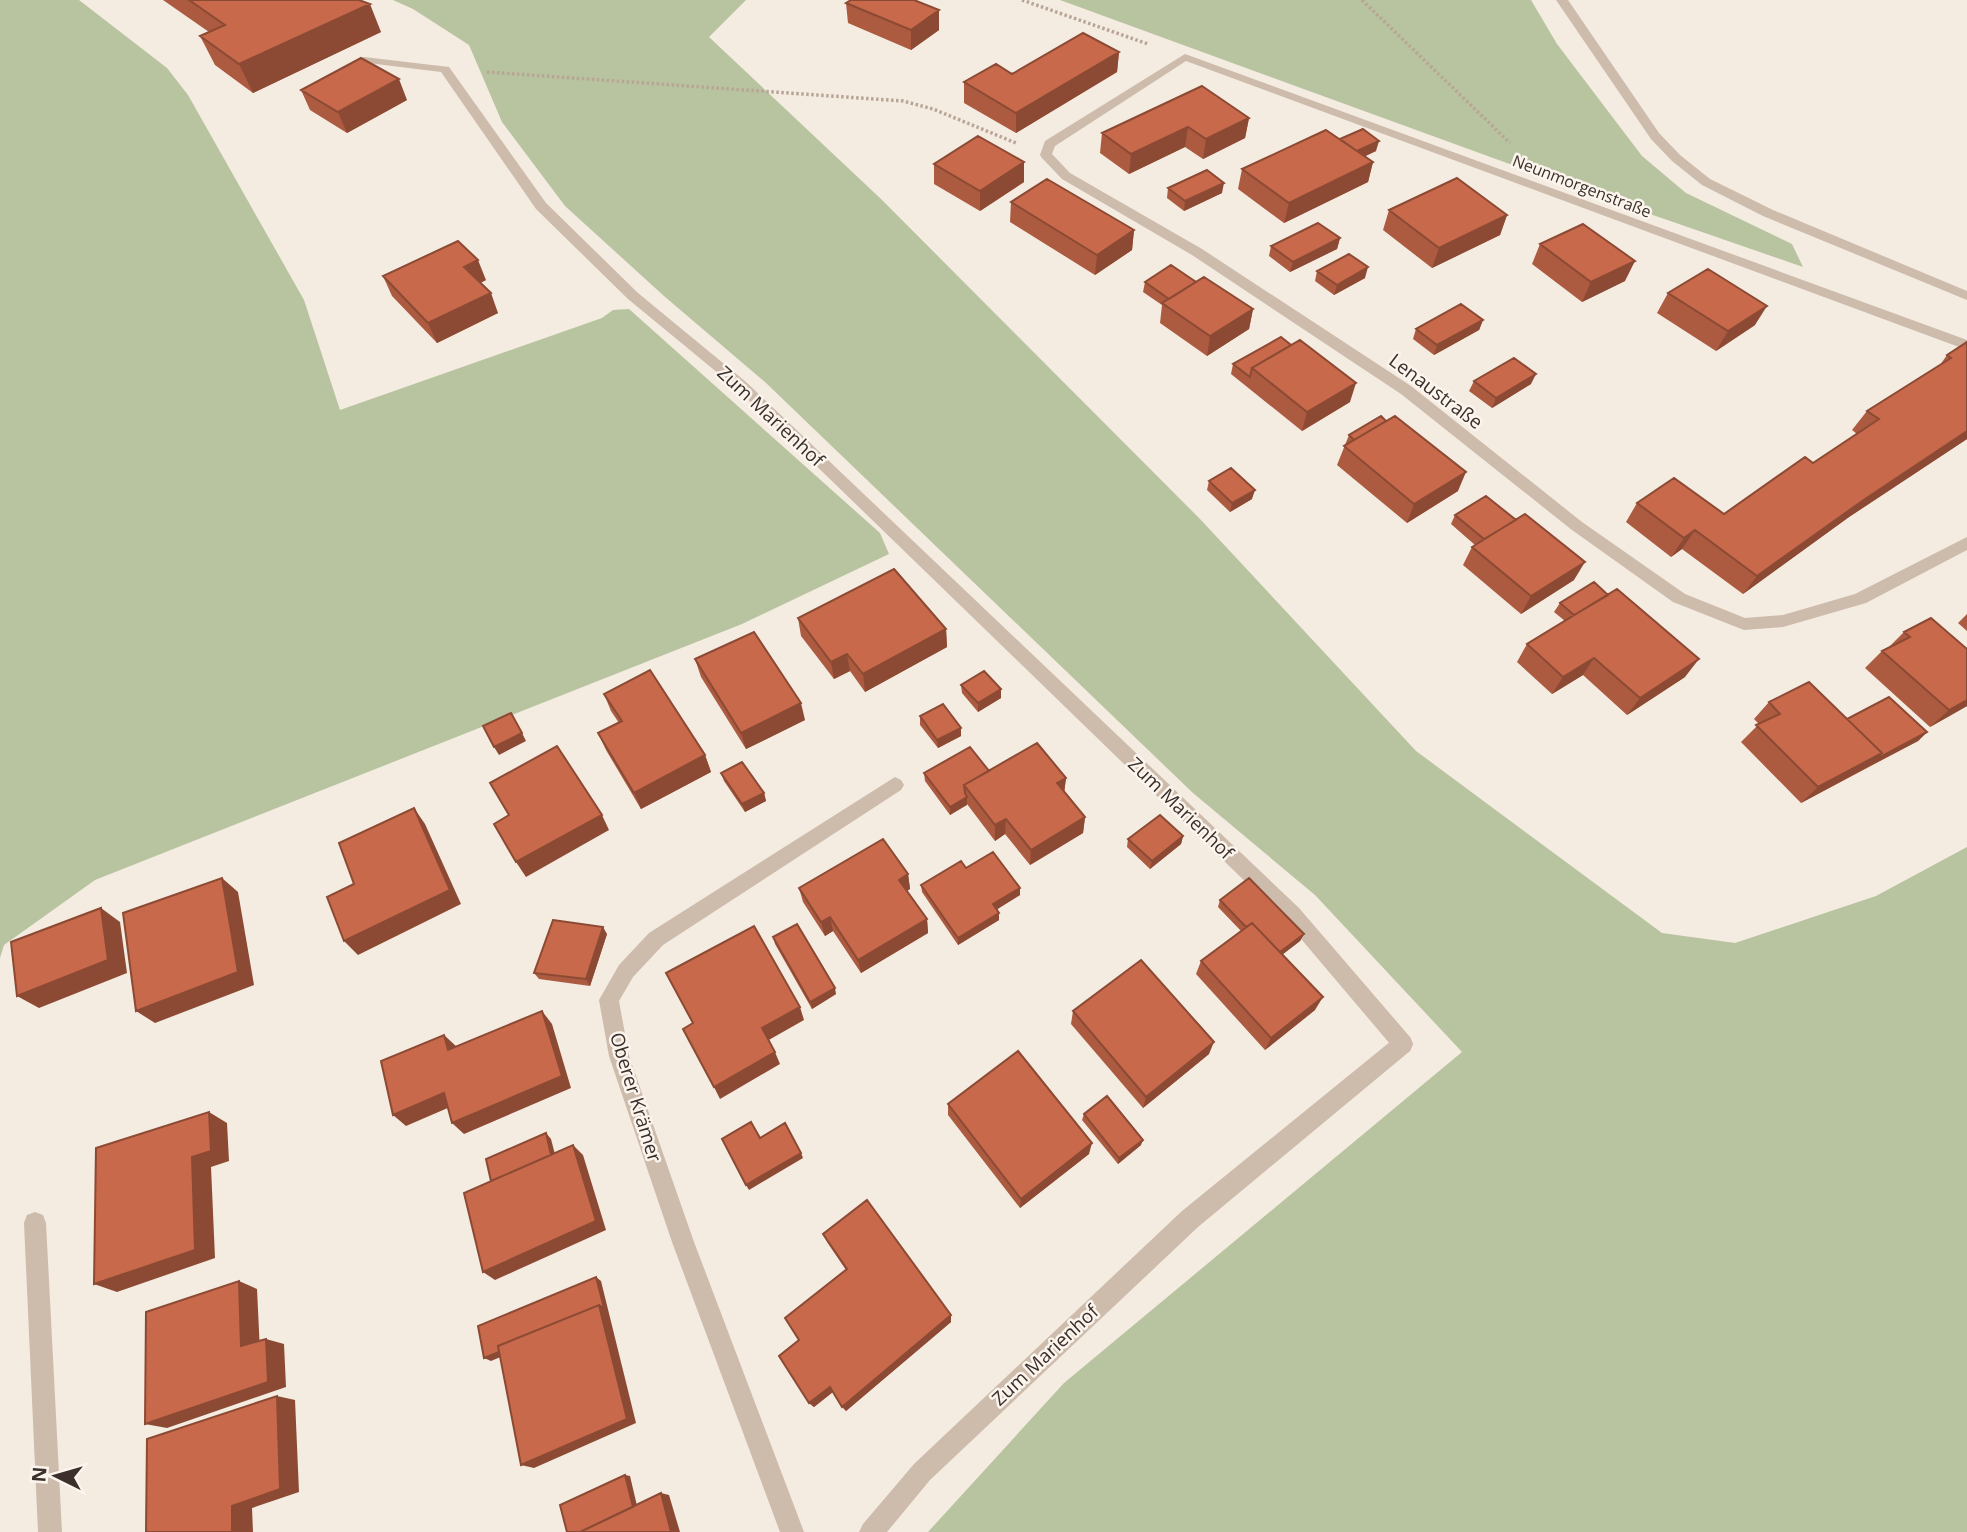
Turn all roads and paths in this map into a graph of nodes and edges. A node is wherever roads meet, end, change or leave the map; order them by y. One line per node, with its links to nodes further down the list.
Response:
1 (1022, 0): 4 (path)
2 (1362, 0): 8 (path)
3 (1562, 0): 9 (street)
4 (1185, 57): 7 (street); 8 (street, Neunmorgenstraße)
5 (364, 60): 6 (street)
6 (445, 69): 7 (path); 16 (street, Zum Marienhof)
7 (1046, 155): 11 (street, Lenaustraße)
8 (1542, 189): 10 (street, Neunmorgenstraße)
9 (1967, 296)
10 (1967, 345)
11 (1967, 543)
12 (895, 785): 15 (street, Oberer Krämer)
13 (35, 1223): 14 (street)
14 (50, 1532)
15 (792, 1532)
16 (871, 1532)

